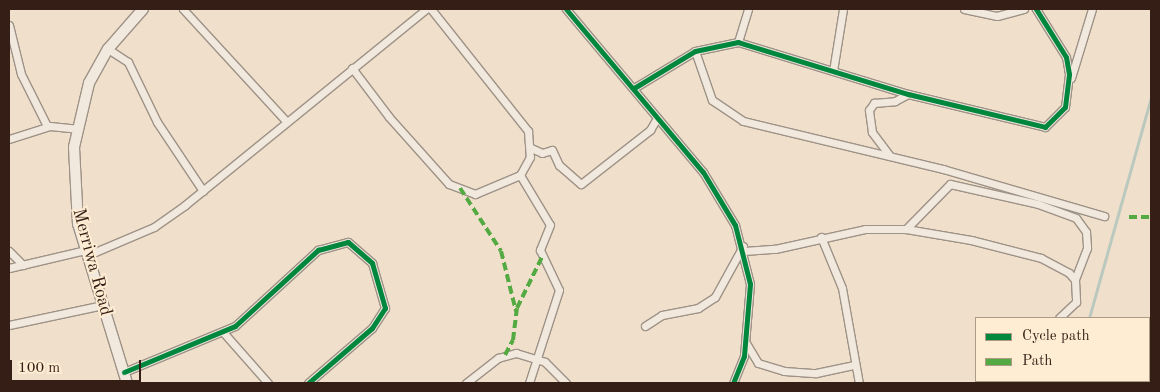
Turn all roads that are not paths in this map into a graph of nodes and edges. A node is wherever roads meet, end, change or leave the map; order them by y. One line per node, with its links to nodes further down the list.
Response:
1 (143, 9): 14 (street, Merriwa Road)
2 (183, 9): 22 (street)
3 (426, 9): 16 (street)
4 (431, 9): 26 (street)
5 (566, 9): 19 (street)
6 (748, 9): 13 (street)
7 (843, 9): 17 (street)
8 (964, 9): 9 (street)
9 (1024, 9)
10 (1036, 9): 18 (street)
11 (1092, 9): 18 (street)
12 (9, 25): 23 (street)
13 (738, 42): 15 (street); 17 (street)
14 (108, 49): 24 (street, Merriwa Road); 29 (street)
15 (695, 51): 19 (street); 27 (street)
16 (352, 68): 22 (street); 28 (street)
17 (833, 71): 20 (street)
18 (1070, 83): 20 (street)
19 (634, 88): 21 (street)
20 (908, 94): 27 (street)
21 (657, 118): 26 (street); 33 (street)
22 (286, 121): 29 (street)
23 (47, 126): 24 (street); 25 (street)
24 (77, 129): 35 (street, Merriwa Road)
25 (9, 139)
26 (531, 148): 28 (street)
27 (890, 156): 30 (street)
28 (520, 175): 45 (street)
29 (203, 191): 35 (street)
30 (1104, 216)
31 (906, 229): 32 (street); 38 (street); 38 (street)
32 (821, 237): 33 (street); 46 (street)
33 (744, 248): 42 (street); 44 (street)
34 (9, 251): 36 (street)
35 (87, 253): 36 (street); 39 (street, Merriwa Road)
36 (23, 265): 37 (street)
37 (9, 268)
38 (1075, 280): 40 (street)
39 (103, 305): 41 (street); 47 (street, Merriwa Road)
40 (1060, 317)
41 (9, 325)
42 (645, 326)
43 (223, 332): 47 (street); 49 (street); 50 (street)
44 (746, 343): 46 (street); 54 (street)
45 (537, 358): 51 (street); 52 (street); 53 (street)
46 (853, 365): 55 (street)
47 (124, 372): 48 (street, Merriwa Road)
48 (127, 383)
49 (268, 383)
50 (308, 383)
51 (466, 383)
52 (529, 383)
53 (566, 383)
54 (733, 383)
55 (859, 383)

